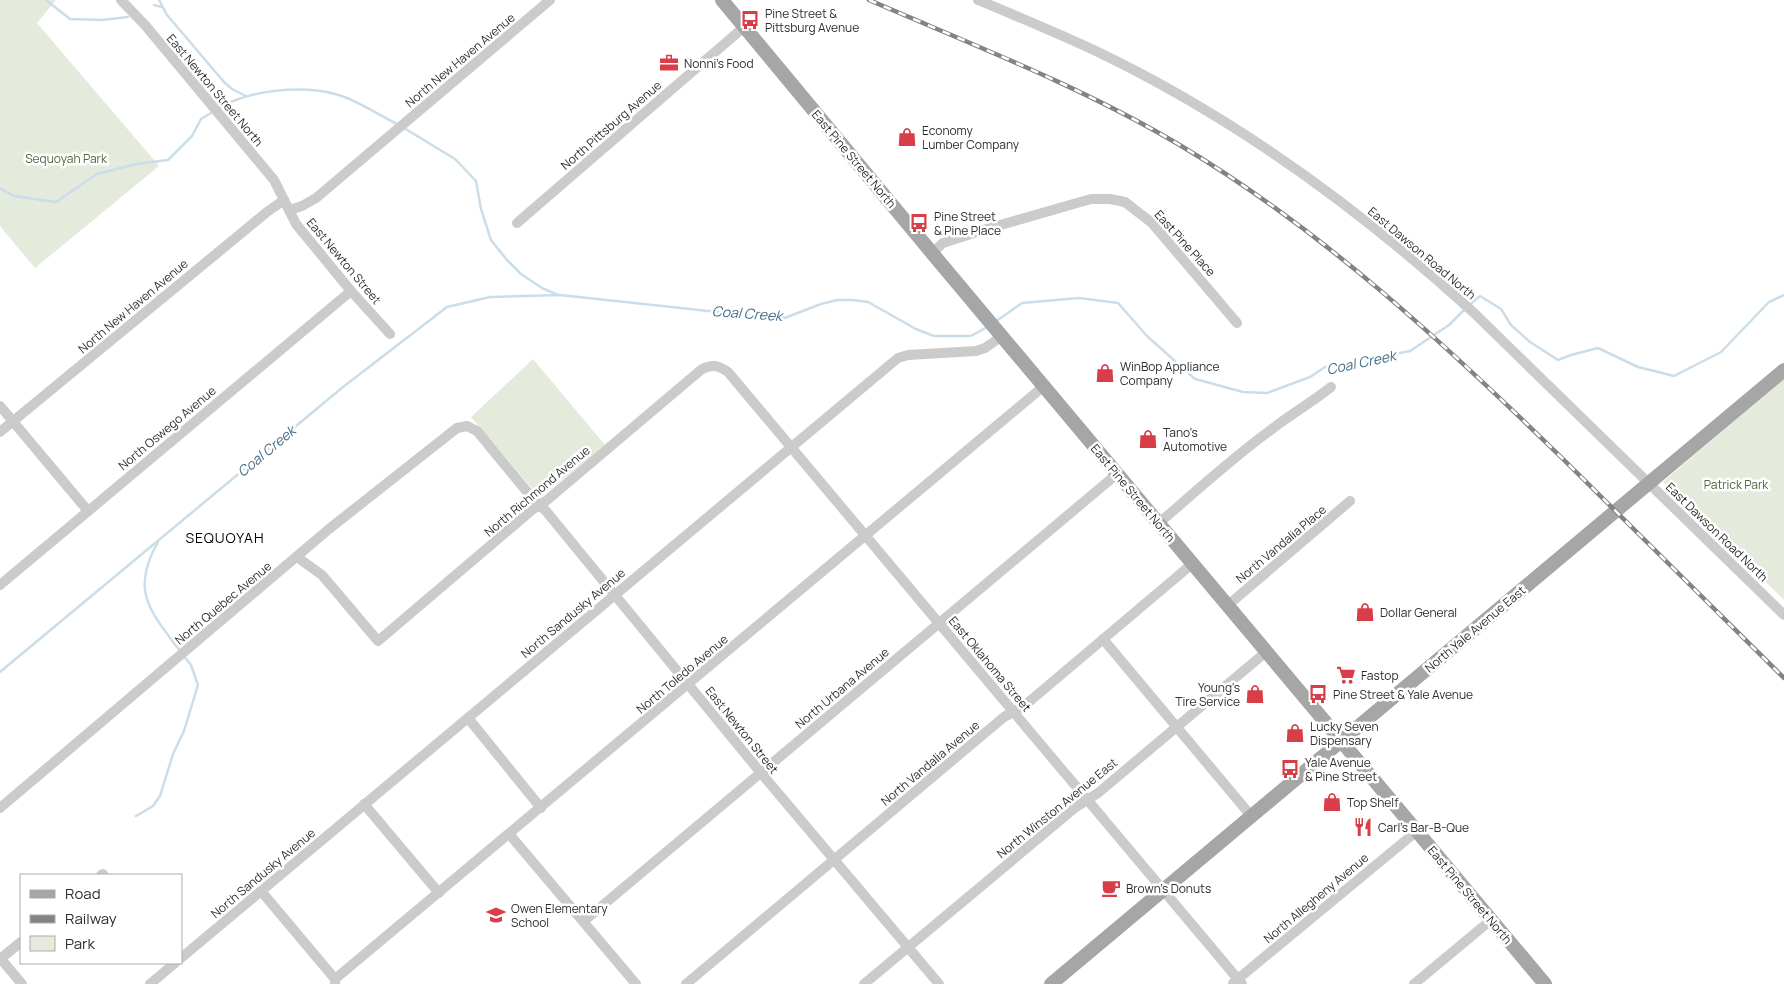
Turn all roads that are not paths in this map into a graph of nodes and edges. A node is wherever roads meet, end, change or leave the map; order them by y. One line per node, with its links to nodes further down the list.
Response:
1 (121, 0): 6 (street, East Newton Street North)
2 (550, 0): 6 (street, North New Haven Avenue)
3 (722, 0): 5 (main road, East Pine Street North)
4 (978, 0): 23 (street, East Dawson Road North)
5 (744, 27): 7 (street, North Pittsburg Avenue); 8 (main road, East Pine Street North)
6 (287, 205): 9 (street, East Newton Street); 18 (street, North New Haven Avenue)
7 (517, 223)
8 (932, 253): 10 (street, East Pine Place); 12 (main road, East Pine Street North)
9 (351, 291): 11 (street, East Newton Street); 26 (street, North Oswego Avenue)
10 (1237, 323)
11 (390, 334)
12 (1001, 334): 15 (main road, East Pine Street North); 21 (street, North Sandusky Avenue)
13 (714, 365): 21 (street, East Oklahoma Street); 25 (street, North Richmond Avenue)
14 (1784, 370): 23 (main road, North Yale Avenue East)
15 (1044, 386): 22 (main road, East Pine Street North); 28 (street, North Toledo Avenue)
16 (1330, 387): 27 (street)
17 (0, 406): 18 (street)
18 (13, 421): 20 (street, North New Haven Avenue); 26 (street)
19 (467, 426): 25 (street, East Newton Street); 29 (street, North Quebec Avenue)
20 (0, 432)
21 (791, 447): 28 (street, East Oklahoma Street); 32 (street, North Sandusky Avenue)
22 (1117, 474): 27 (main road, East Pine Street North); 35 (street, North Urbana Avenue)
23 (1650, 484): 34 (street, East Dawson Road North); 42 (main road, North Yale Avenue East)
24 (1350, 502): 33 (street, North Vandalia Place)
25 (539, 505): 29 (street, North Richmond Avenue); 32 (street, East Newton Street)
26 (88, 511): 31 (street, North Oswego Avenue)
27 (1159, 523): 30 (main road, East Pine Street North)
28 (866, 536): 35 (street, East Oklahoma Street); 38 (street, North Toledo Avenue)
29 (297, 557): 46 (street, North Quebec Avenue)
30 (1192, 564): 33 (main road, East Pine Street North); 36 (street, North Vandalia Avenue)
31 (0, 585)
32 (614, 594): 38 (street, East Newton Street); 40 (street, North Sandusky Avenue)
33 (1227, 606): 37 (main road, East Pine Street North)
34 (1784, 615)
35 (939, 623): 39 (street, East Oklahoma Street); 43 (street, North Urbana Avenue)
36 (1103, 639): 39 (street, North Vandalia Avenue); 41 (street)
37 (1266, 652): 41 (street, North Winston Avenue East); 42 (main road, East Pine Street North)
38 (689, 684): 43 (street, East Newton Street); 47 (street, North Toledo Avenue)
39 (1014, 712): 44 (street, East Oklahoma Street); 51 (street, North Vandalia Avenue)
40 (468, 718): 45 (street, North Sandusky Avenue); 47 (street)
41 (1177, 727): 44 (street, North Winston Avenue East); 48 (street)
42 (1342, 741): 48 (main road, North Yale Avenue East); 49 (main road, East Pine Street North)
43 (761, 773): 51 (street, East Newton Street); 56 (street, North Urbana Avenue)
44 (1087, 800): 52 (street, East Oklahoma Street); 58 (street, North Winston Avenue East)
45 (364, 804): 53 (street, North Sandusky Avenue); 54 (street)
46 (0, 808)
47 (541, 808): 50 (street, North Toledo Avenue)
48 (1252, 817): 52 (main road, North Yale Avenue East)
49 (1416, 831): 55 (main road, East Pine Street North); 63 (street, North Allegheny Avenue)
50 (510, 835): 54 (street, North Toledo Avenue); 56 (street)
51 (834, 860): 58 (street, East Newton Street); 67 (street, North Vandalia Avenue)
52 (1164, 890): 63 (street, East Oklahoma Street); 70 (main road, North Yale Avenue East)
53 (261, 891): 59 (street, North Sandusky Avenue); 62 (street)
54 (439, 893): 62 (street, North Toledo Avenue)
55 (1491, 920): 71 (street); 72 (main road, East Pine Street North)
56 (584, 921): 66 (street)
57 (20, 943): 60 (street)
58 (908, 948): 68 (street, North Winston Avenue East); 69 (street, East Newton Street)
59 (182, 957)
60 (0, 959): 64 (street)
61 (174, 964): 65 (street)
62 (335, 982)
63 (1237, 983)
64 (22, 984)
65 (150, 984)
66 (636, 984)
67 (686, 984)
68 (864, 984)
69 (939, 984)
70 (1051, 984)
71 (1414, 984)
72 (1545, 984)

